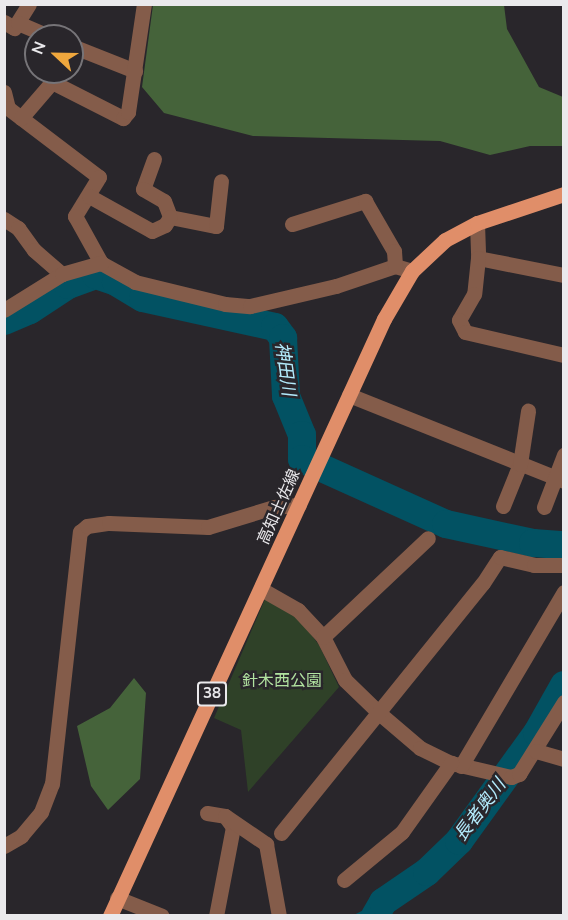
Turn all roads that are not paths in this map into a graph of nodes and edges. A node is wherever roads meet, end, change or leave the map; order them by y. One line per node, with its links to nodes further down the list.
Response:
1 (29, 4): 3 (street)
2 (144, 4): 5 (street)
3 (11, 23)
4 (84, 51): 5 (street)
5 (135, 71): 7 (street)
6 (4, 92): 7 (street)
7 (21, 118): 11 (street)
8 (154, 159): 12 (street)
9 (221, 181): 12 (street)
10 (564, 194): 15 (main road, 高知土佐線 / 38)
11 (89, 196): 12 (street); 17 (street)
12 (170, 217)
13 (4, 219): 20 (street)
14 (292, 224): 18 (street)
15 (477, 224): 16 (street); 19 (main road, 高知土佐線 / 38)
16 (478, 258): 21 (street); 23 (street)
17 (101, 263): 18 (street); 20 (street)
18 (395, 266): 19 (street)
19 (412, 271): 24 (main road, 高知土佐線 / 38)
20 (62, 274): 22 (street)
21 (564, 275)
22 (4, 310)
23 (564, 354)
24 (349, 395): 27 (street); 29 (main road, 高知土佐線 / 38)
25 (528, 411): 27 (street)
26 (564, 454): 28 (street)
27 (520, 464): 28 (street); 30 (street)
28 (559, 479): 31 (street)
29 (299, 505): 34 (main road, 高知土佐線 / 38); 45 (street)
30 (503, 506)
31 (544, 507)
32 (428, 538): 36 (street)
33 (564, 565): 38 (street)
34 (261, 589): 36 (street); 47 (main road, 高知土佐線 / 38)
35 (564, 592): 41 (street)
36 (323, 637): 38 (street)
37 (564, 702): 39 (street)
38 (379, 713): 41 (street); 44 (street)
39 (536, 751): 40 (street); 41 (street)
40 (564, 759)
41 (456, 765): 46 (street)
42 (207, 813): 43 (street)
43 (225, 816): 50 (street); 51 (street)
44 (281, 833)
45 (4, 846)
46 (344, 880)
47 (117, 898): 48 (main road, 高知土佐線 / 38); 49 (street)
48 (110, 915)
49 (162, 915)
50 (216, 915)
51 (279, 915)

